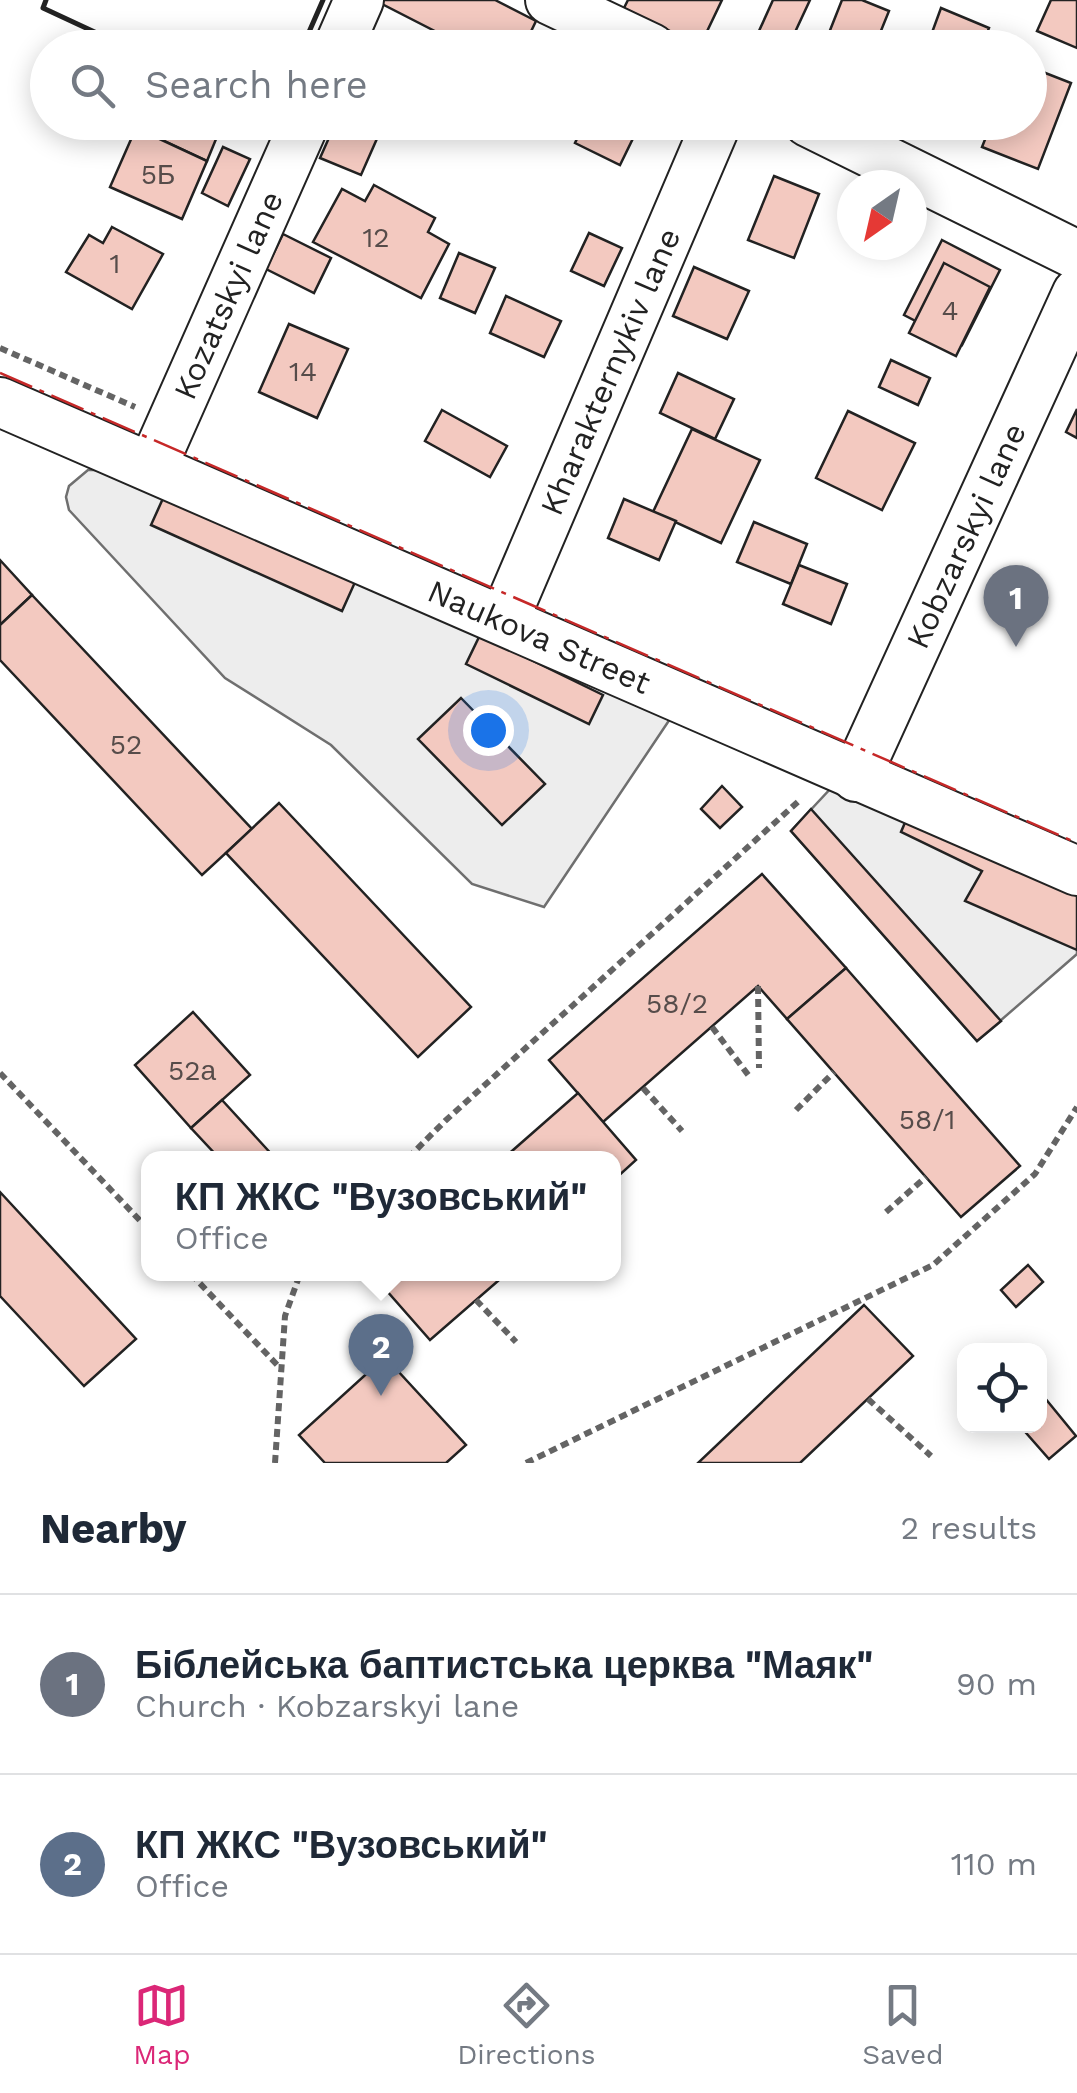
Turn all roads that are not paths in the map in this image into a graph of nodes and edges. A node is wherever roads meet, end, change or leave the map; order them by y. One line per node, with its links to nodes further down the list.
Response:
1 (359, 0): 3 (street)
2 (550, 0): 4 (street)
3 (346, 30)
4 (614, 30)
5 (297, 140): 11 (street, Kozatskyi lane)
6 (708, 140): 12 (street, Kharakternykiv lane)
7 (844, 140): 8 (street)
8 (1077, 255)
9 (1077, 293): 13 (street, Kobzarskyi lane)
10 (0, 402): 11 (street, Naukova Street)
11 (152, 467): 12 (street, Naukova Street)
12 (504, 620): 13 (street, Naukova Street)
13 (856, 777): 14 (street, Naukova Street)
14 (1077, 871)

